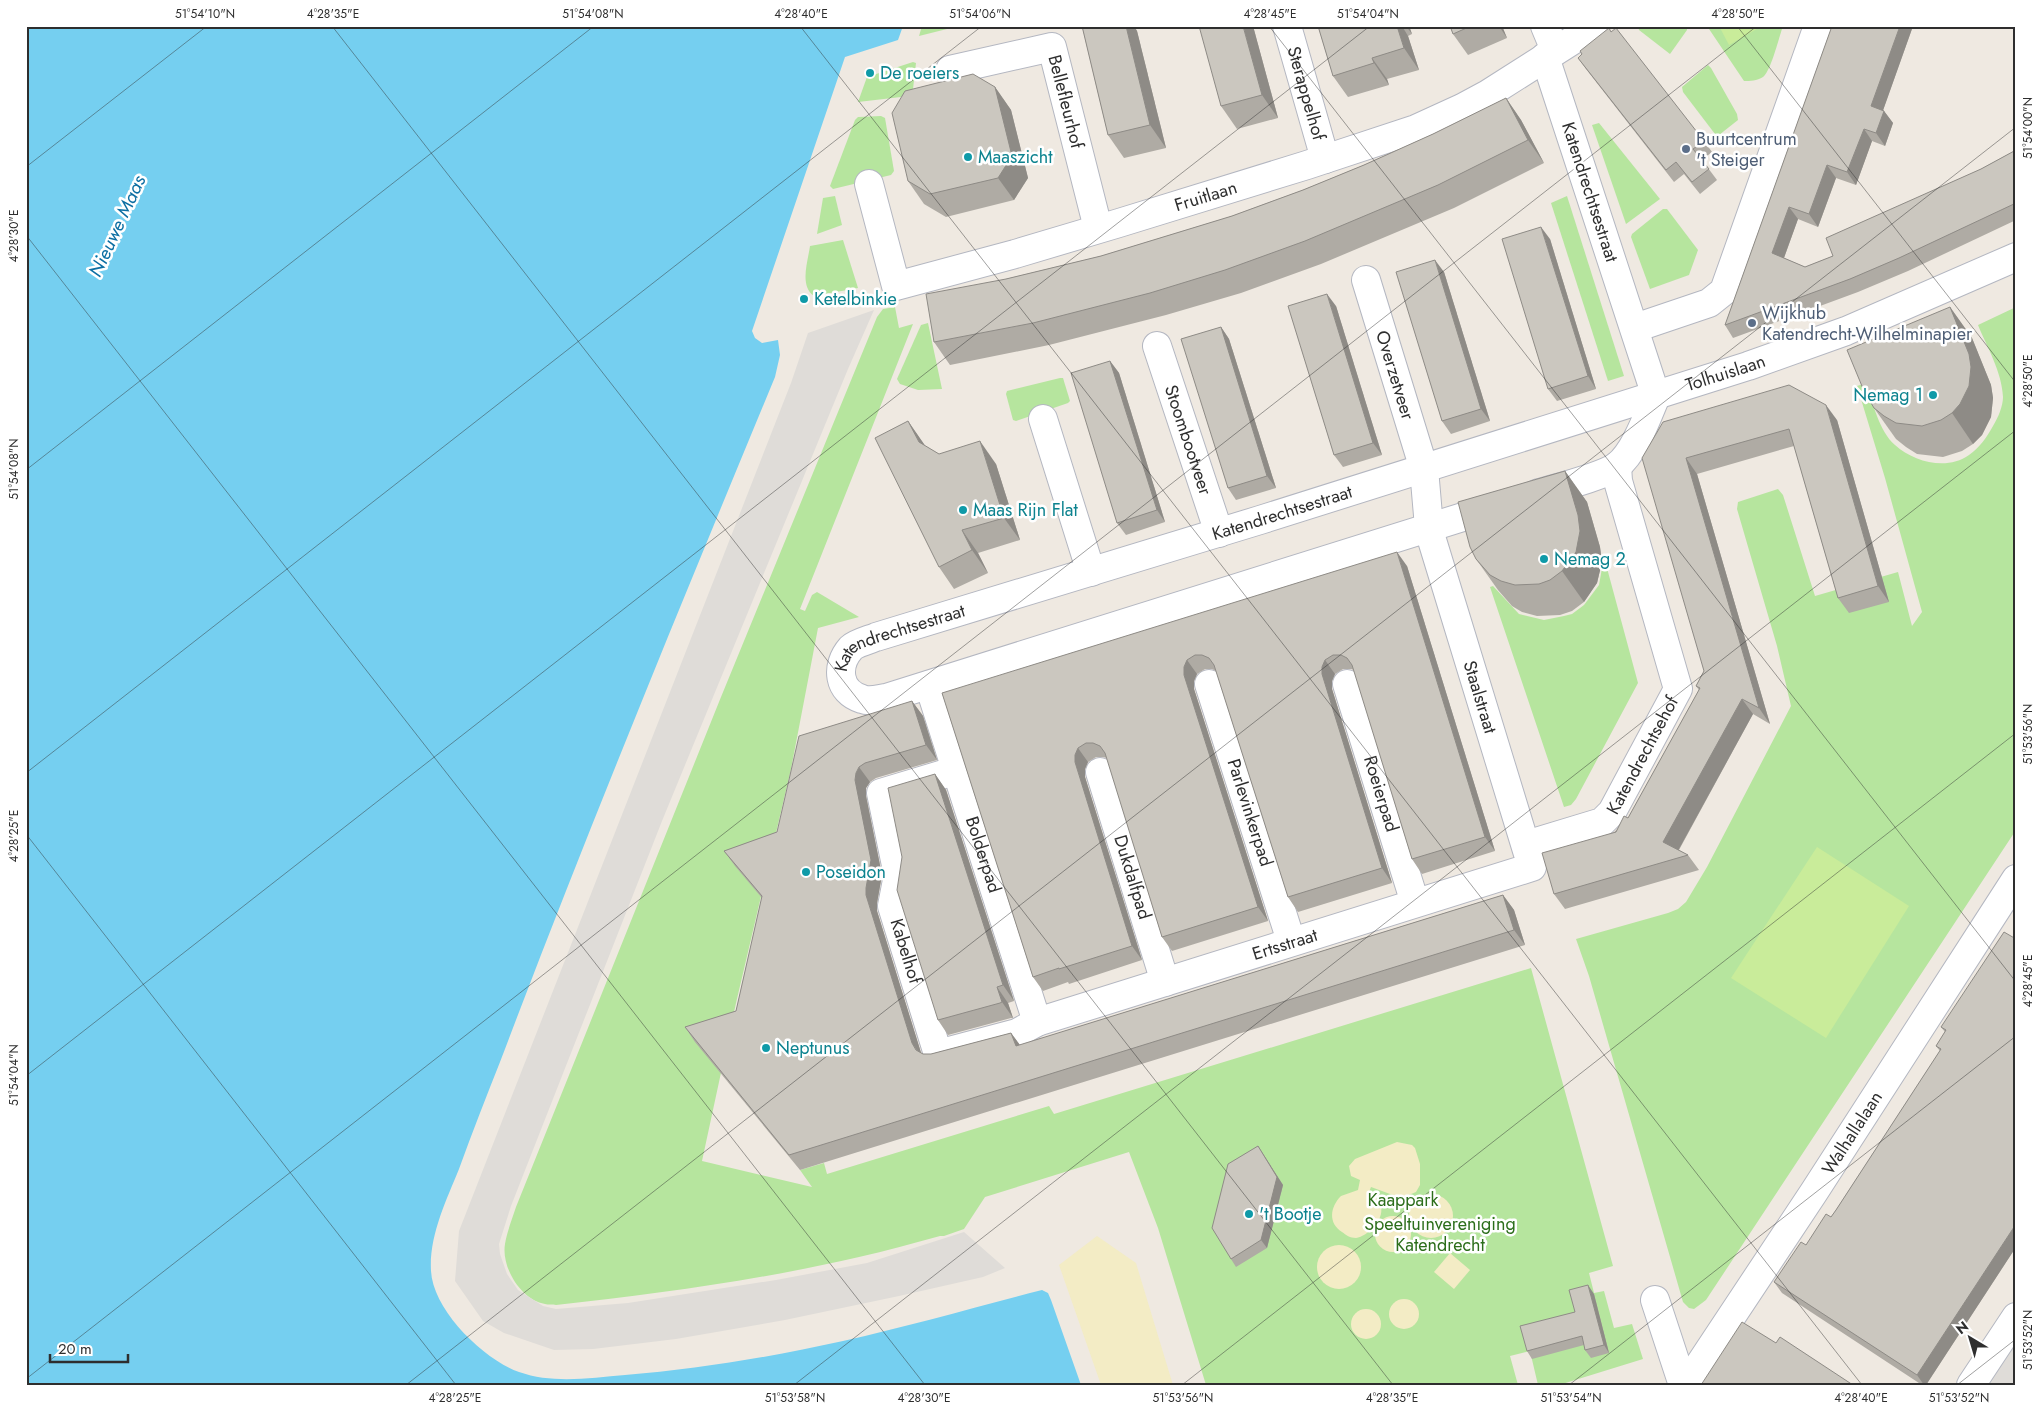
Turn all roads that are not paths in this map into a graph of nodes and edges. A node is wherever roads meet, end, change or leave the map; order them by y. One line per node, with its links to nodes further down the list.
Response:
1 (1287, 26): 6 (street, Sterappelhof)
2 (1595, 26): 4 (street, Fruitlaan)
3 (1818, 26): 11 (street)
4 (1548, 44): 6 (street, Fruitlaan); 11 (street, Katendrechtsestraat)
5 (950, 70): 8 (street, Bellefleurhof)
6 (1325, 159): 8 (street, Fruitlaan)
7 (869, 184): 8 (street, Fruitlaan)
8 (1098, 228)
9 (2016, 257): 13 (street, Tolhuislaan)
10 (1366, 280): 18 (street, Overzetveer)
11 (1635, 328): 13 (street, Katendrechtsestraat)
12 (1157, 346): 20 (street, Stoombootveer)
13 (1656, 396): 14 (street, Katendrechtsestraat); 16 (street)
14 (1611, 410): 16 (street); 18 (street, Katendrechtsestraat)
15 (1043, 418): 21 (street)
16 (1636, 442): 17 (street)
17 (1617, 466): 19 (street, Katendrechtsestraat); 27 (street, Katendrechtsehof)
18 (1424, 469): 19 (street); 20 (street, Katendrechtsestraat)
19 (1429, 527): 24 (street, Katendrechtsestraat); 27 (street, Staalstraat)
20 (1219, 533): 21 (street, Katendrechtsestraat)
21 (1091, 572): 24 (street, Katendrechtsestraat)
22 (1209, 684): 30 (street, Parlevinkerpad)
23 (1347, 684): 29 (street, Roeierpad)
24 (930, 685): 25 (street, Bolderpad)
25 (956, 770): 32 (street, Bolderpad); 32 (street, Kabelhof)
26 (1100, 772): 31 (street, Dukdalfpad)
27 (1529, 856): 29 (street, Ertsstraat)
28 (2016, 879): 35 (street, Walhallalaan)
29 (1415, 903): 30 (street, Ertsstraat)
30 (1291, 941): 31 (street, Ertsstraat)
31 (1165, 982): 32 (street, Ertsstraat)
32 (1037, 1022)
33 (1655, 1300): 35 (street)
34 (2016, 1317): 36 (street)
35 (1684, 1385)
36 (1971, 1385)

